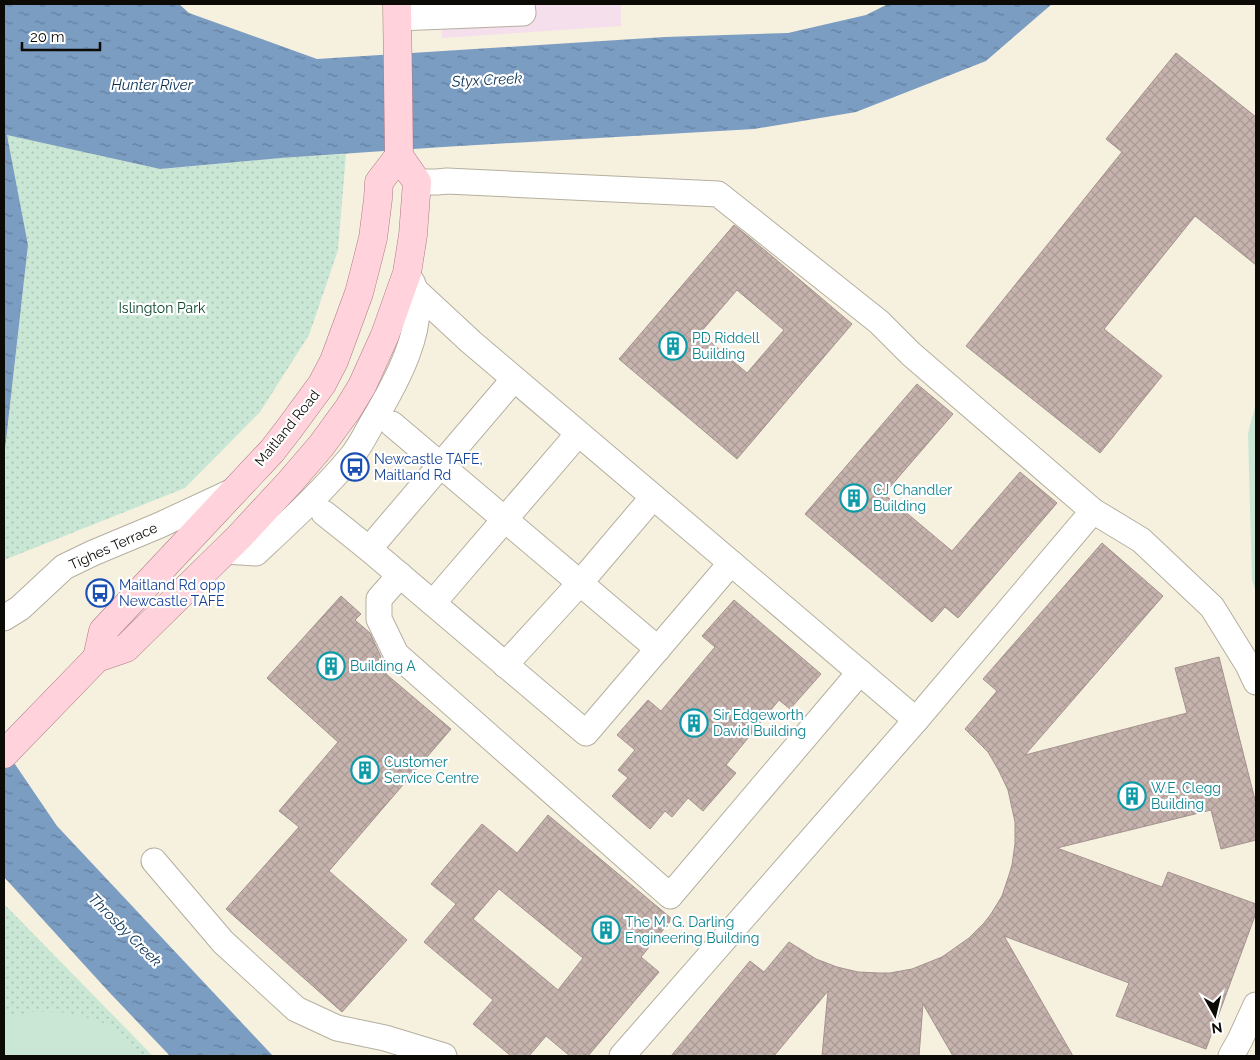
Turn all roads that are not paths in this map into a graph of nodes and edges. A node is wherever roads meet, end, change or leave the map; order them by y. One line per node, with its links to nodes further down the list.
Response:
1 (522, 4): 2 (street)
2 (397, 11): 3 (main road)
3 (399, 156): 4 (main road); 10 (main road, Maitland Road)
4 (417, 182): 5 (main road); 12 (street)
5 (412, 282): 6 (street); 22 (main road)
6 (514, 379): 8 (street); 9 (street)
7 (392, 424): 9 (street)
8 (578, 434): 11 (street); 14 (street)
9 (441, 465): 14 (street); 15 (street)
10 (233, 491): 20 (street, Tighes Terrace); 22 (main road, Maitland Road)
11 (653, 497): 16 (street); 18 (street)
12 (1093, 511): 25 (street); 26 (street)
13 (324, 513): 15 (street)
14 (505, 519): 18 (street); 19 (street)
15 (369, 549): 17 (street)
16 (731, 563): 21 (street); 24 (street)
17 (400, 575): 19 (street); 24 (street)
18 (580, 583): 21 (street); 23 (street)
19 (433, 603): 23 (street)
20 (4, 618)
21 (658, 649): 23 (street)
22 (98, 658): 27 (main road)
23 (505, 665)
24 (860, 672): 26 (street)
25 (1256, 682)
26 (916, 720): 31 (street)
27 (4, 754)
28 (154, 861): 30 (street)
29 (1256, 1005): 32 (street)
30 (444, 1056)
31 (622, 1056)
32 (1231, 1056)

